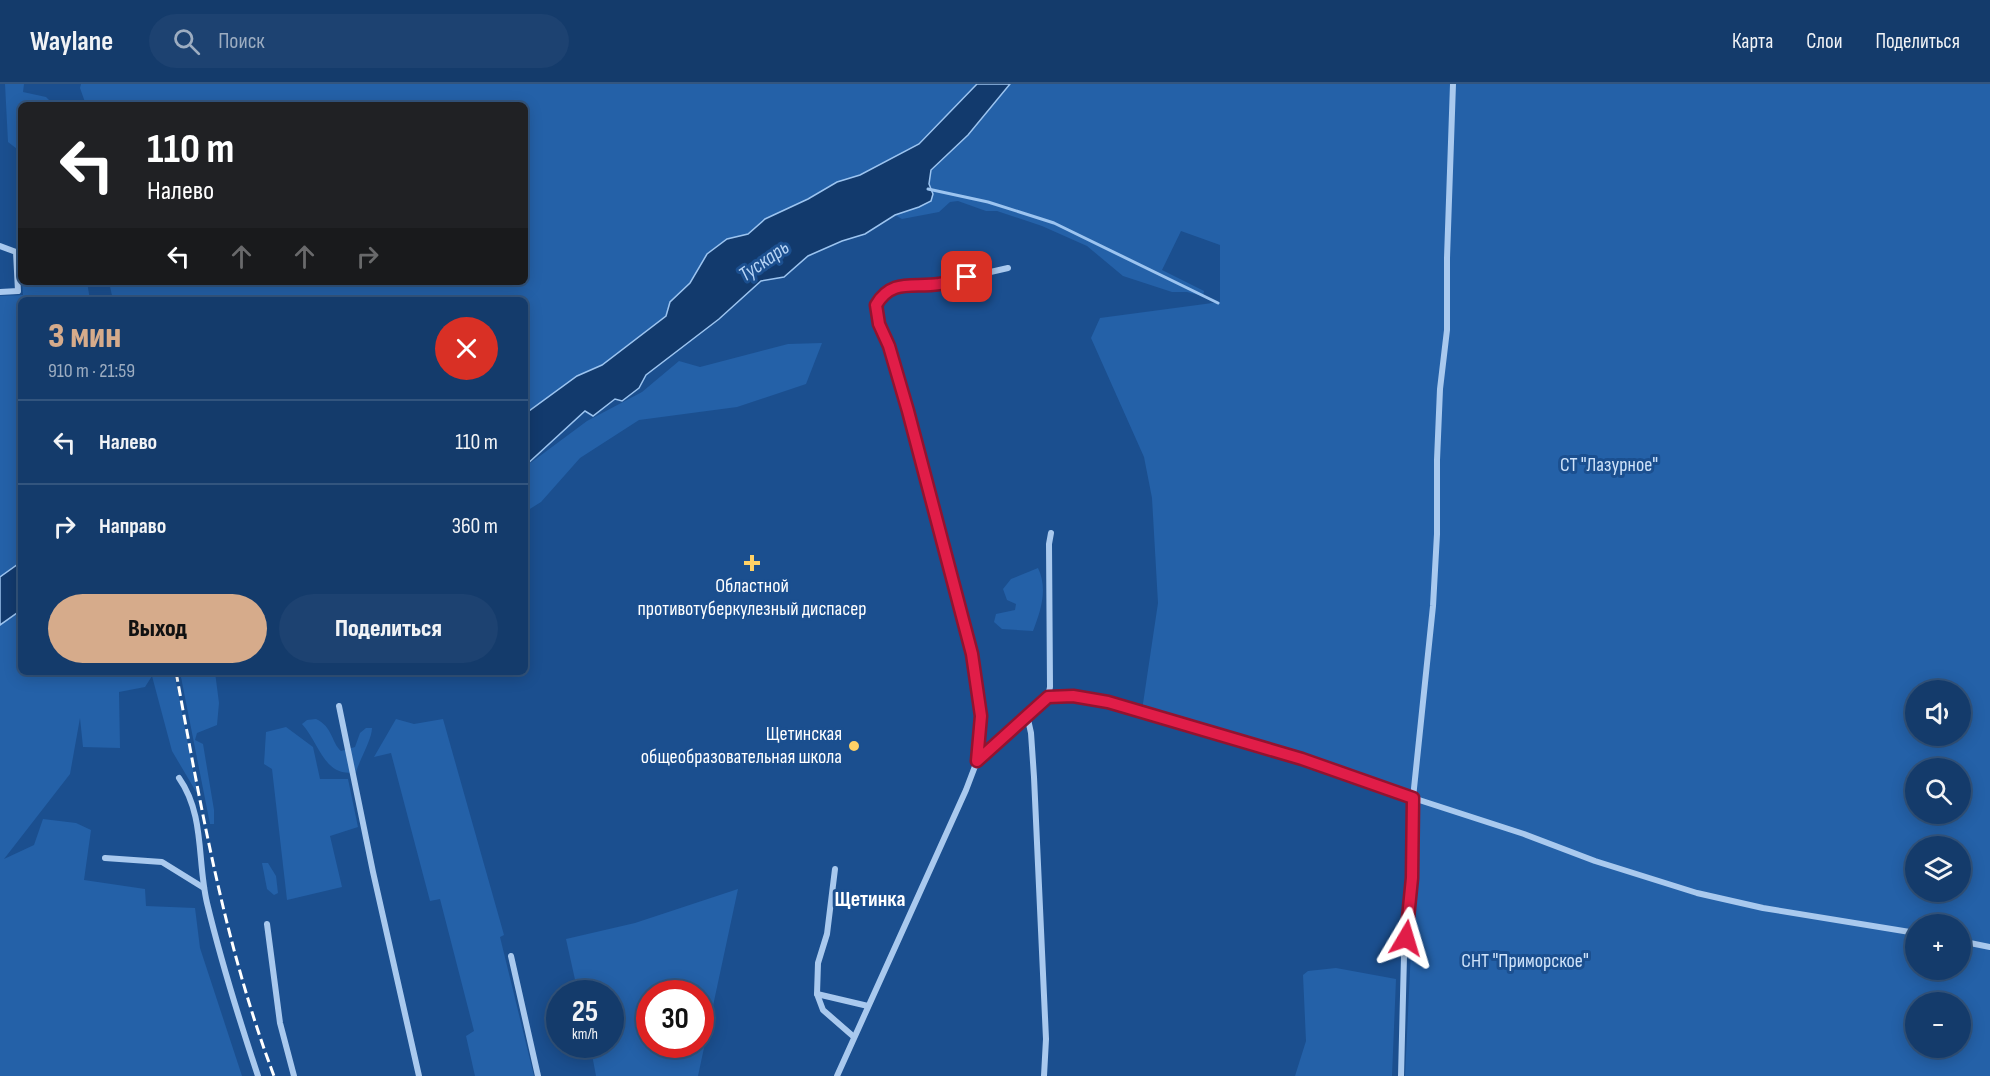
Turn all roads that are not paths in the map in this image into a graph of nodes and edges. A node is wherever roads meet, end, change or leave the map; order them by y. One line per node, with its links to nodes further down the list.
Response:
1 (1453, 84): 11 (street)
2 (0, 246): 4 (street)
3 (1008, 268): 9 (street)
4 (0, 292)
5 (1051, 533): 6 (street)
6 (1048, 697): 8 (street); 11 (street)
7 (339, 706): 26 (street)
8 (1027, 715): 9 (street); 28 (street)
9 (977, 761): 21 (street)
10 (179, 778): 14 (street)
11 (1413, 798): 16 (street); 29 (street)
12 (105, 858): 14 (street)
13 (835, 869): 20 (street)
14 (204, 888): 24 (street)
15 (267, 924): 25 (street)
16 (1905, 931)
17 (1971, 943): 18 (street)
18 (1990, 946)
19 (511, 956): 27 (street)
20 (817, 994): 21 (street); 22 (street)
21 (868, 1006): 22 (street)
22 (854, 1037): 23 (street)
23 (840, 1075)
24 (258, 1076)
25 (294, 1076)
26 (419, 1076)
27 (538, 1076)
28 (1044, 1076)
29 (1401, 1076)

